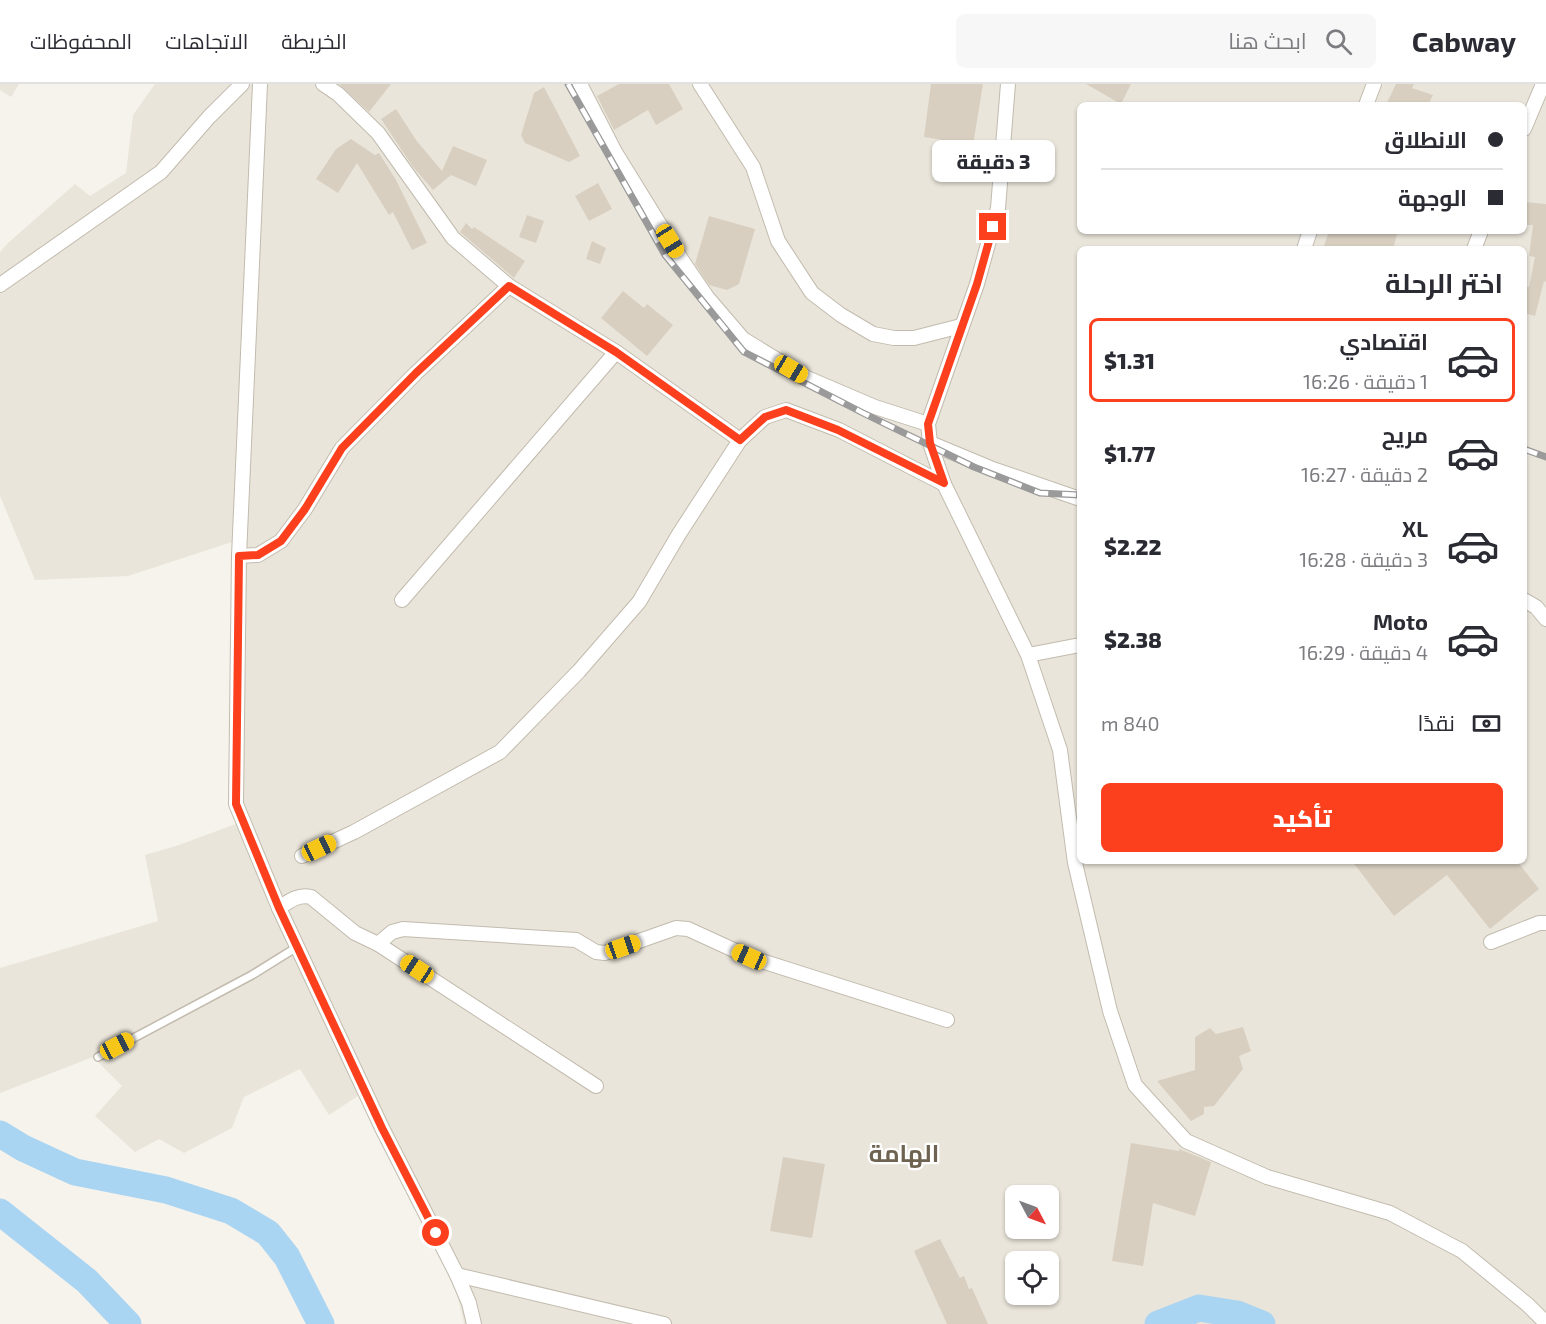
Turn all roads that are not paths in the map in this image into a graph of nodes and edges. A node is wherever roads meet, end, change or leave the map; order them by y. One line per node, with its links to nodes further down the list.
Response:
1 (242, 84): 11 (street)
2 (260, 84): 20 (street)
3 (323, 84): 12 (street)
4 (580, 84): 15 (street)
5 (700, 84): 13 (street)
6 (1008, 84): 13 (street)
7 (1374, 84): 9 (street)
8 (1543, 84): 10 (street)
9 (1367, 102)
10 (1527, 122)
11 (0, 285)
12 (509, 286): 14 (street); 20 (street)
13 (961, 326): 15 (street)
14 (616, 352): 16 (street); 21 (street)
15 (928, 424): 17 (street)
16 (740, 440): 18 (street); 26 (street)
17 (930, 443): 18 (street); 19 (street)
18 (944, 483): 25 (street)
19 (1077, 498)
20 (239, 556): 27 (street)
21 (402, 600)
22 (1527, 602): 23 (street)
23 (1546, 619)
24 (1077, 646): 25 (street)
25 (1028, 655): 36 (street)
26 (302, 856)
27 (279, 908): 30 (street); 31 (street)
28 (1546, 923): 29 (street)
29 (1491, 942)
30 (378, 944): 32 (street); 34 (street)
31 (297, 947): 33 (lane); 35 (street)
32 (947, 1020)
33 (98, 1057)
34 (596, 1086)
35 (458, 1275): 37 (street); 38 (street)
36 (1546, 1323)
37 (474, 1324)
38 (664, 1324)

